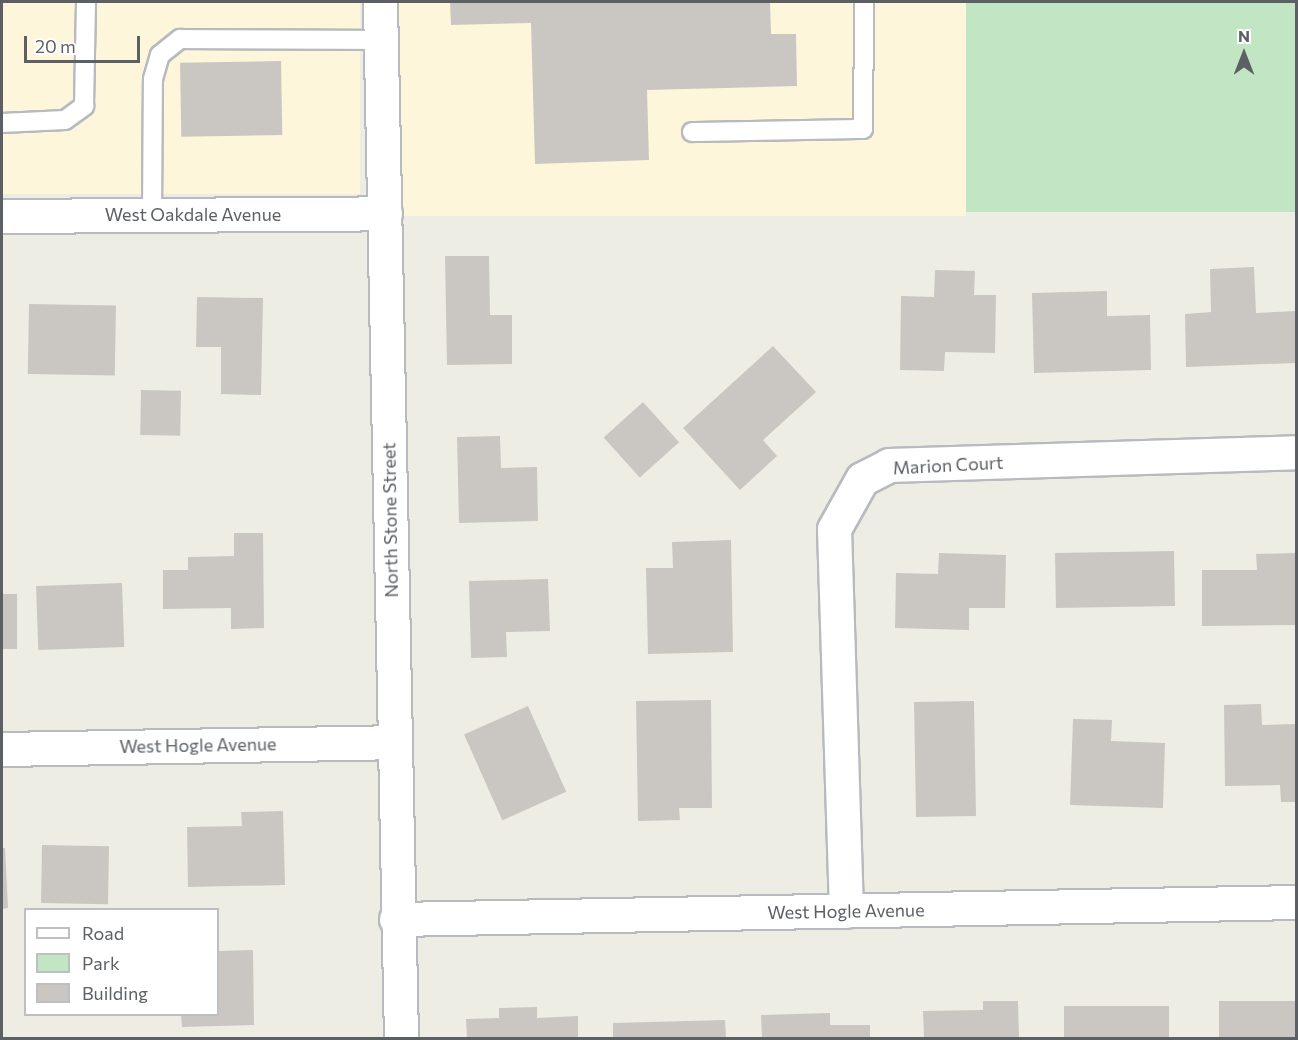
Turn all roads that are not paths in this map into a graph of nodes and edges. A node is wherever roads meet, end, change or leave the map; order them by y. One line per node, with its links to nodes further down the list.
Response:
1 (86, 2): 5 (lane)
2 (380, 2): 4 (street, North Stone Street)
3 (864, 2): 6 (lane)
4 (381, 40): 7 (street, North Stone Street); 8 (lane)
5 (2, 123)
6 (692, 132)
7 (385, 213): 8 (street, West Oakdale Avenue); 11 (street, North Stone Street)
8 (152, 214): 9 (street, West Oakdale Avenue)
9 (2, 216)
10 (1296, 452): 14 (street, Marion Court)
11 (394, 742): 12 (street, West Hogle Avenue); 15 (street, North Stone Street)
12 (2, 749)
13 (1296, 902): 14 (street, West Hogle Avenue)
14 (846, 911): 15 (street, West Hogle Avenue)
15 (396, 919): 16 (street, North Stone Street)
16 (401, 1038)

